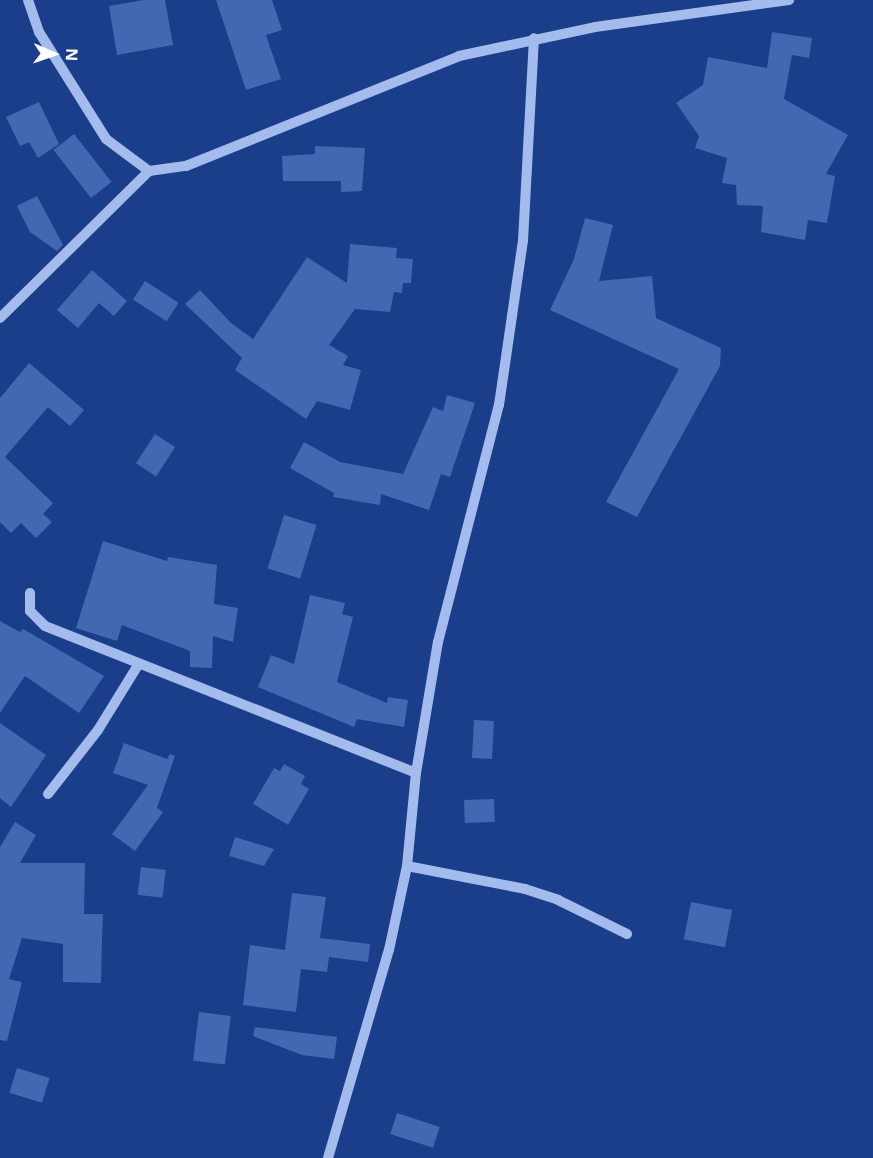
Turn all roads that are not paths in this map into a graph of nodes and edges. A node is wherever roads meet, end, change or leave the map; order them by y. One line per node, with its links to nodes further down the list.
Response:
1 (28, 0): 4 (street)
2 (789, 0): 3 (street)
3 (534, 38): 4 (street); 8 (street)
4 (149, 171): 5 (street)
5 (0, 318)
6 (30, 593): 7 (street)
7 (138, 665): 8 (street); 9 (street)
8 (416, 773): 10 (street)
9 (48, 794)
10 (406, 866): 11 (street); 12 (street)
11 (627, 934)
12 (328, 1158)

